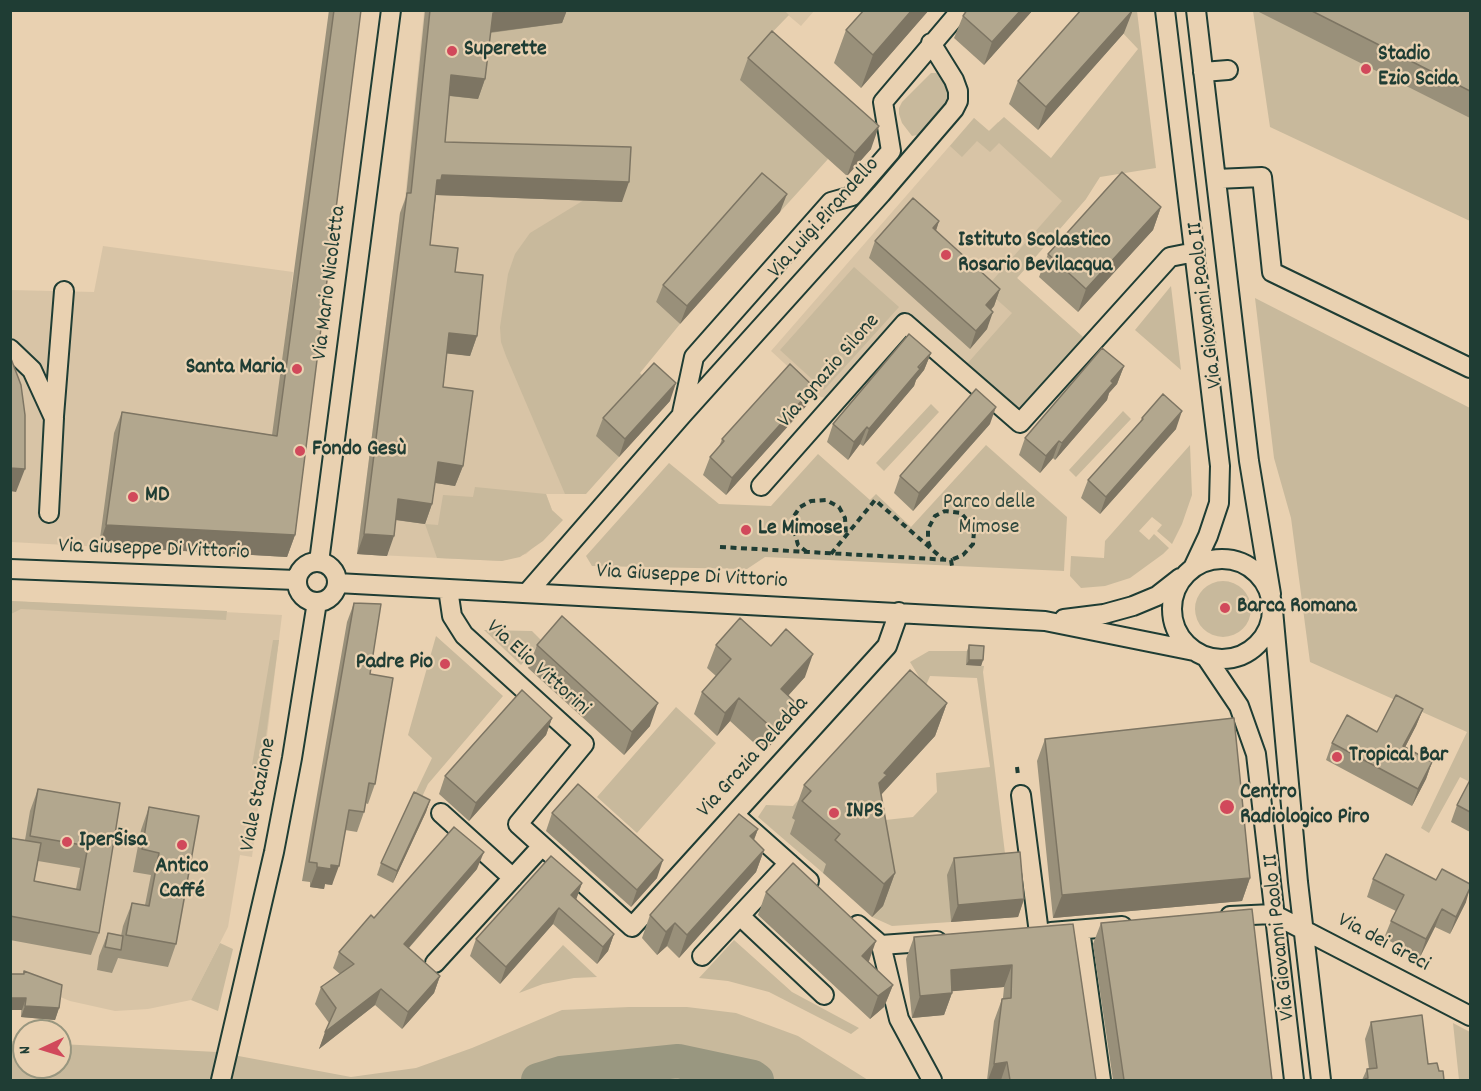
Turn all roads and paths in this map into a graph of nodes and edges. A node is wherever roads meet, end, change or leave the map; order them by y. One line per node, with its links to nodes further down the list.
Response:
1 (391, 10): 26 (street, Via Mario Nicoletta)
2 (961, 10): 5 (street, Via Luigi Pirandello)
3 (1165, 10): 9 (street, Via Giovanni Paolo II)
4 (1196, 10): 7 (street, Via Giovanni Paolo II)
5 (931, 44): 13 (street, Via Luigi Pirandello); 13 (street, Via Luigi Pirandello)
6 (1228, 70): 7 (street)
7 (1203, 72): 8 (street, Via Giovanni Paolo II)
8 (1216, 179): 12 (street); 35 (street, Via Giovanni Paolo II)
9 (1195, 252): 15 (street, Via Ignazio Silone); 29 (street, Via Giovanni Paolo II)
10 (64, 291): 14 (street)
11 (10, 349): 14 (street)
12 (1470, 368)
13 (682, 415): 33 (street, Via Luigi Pirandello)
14 (54, 418): 16 (street)
15 (761, 486)
16 (49, 513)
17 (846, 535): 19 (path); 20 (path); 22 (path)
18 (720, 547): 20 (path)
19 (930, 548): 23 (path); 25 (path)
20 (807, 553): 21 (path)
21 (816, 553): 22 (path); 24 (path)
22 (831, 554): 23 (path)
23 (944, 559): 25 (path)
24 (816, 560)
25 (951, 560): 27 (path)
26 (319, 562): 30 (street); 31 (street)
27 (951, 566)
28 (10, 569): 30 (street, Via Giuseppe Di Vittorio)
29 (1188, 572): 35 (street); 37 (street); 38 (street)
30 (296, 580): 34 (street)
31 (337, 583): 32 (street, Via Giuseppe Di Vittorio); 34 (street)
32 (448, 589): 33 (street, Via Giuseppe Di Vittorio); 46 (street, Via Elio Vittorini)
33 (527, 593): 36 (street, Via Giuseppe Di Vittorio)
34 (317, 602): 66 (street, Viale Stazione)
35 (1272, 602): 38 (street); 56 (street, Via Giovanni Paolo II)
36 (899, 612): 37 (street, Via Giuseppe Di Vittorio); 43 (street, Via Grazia Deledda)
37 (1045, 621): 38 (street)
38 (1200, 654): 50 (street, Via Giovanni Paolo II)
39 (1017, 767): 40 (path)
40 (1018, 775)
41 (1021, 795): 58 (street)
42 (441, 813): 48 (street)
43 (735, 815): 47 (street); 55 (street, Via Grazia Deledda)
44 (121, 826): 45 (path)
45 (117, 844)
46 (542, 846): 48 (street); 55 (street, Via Elio Vittorini)
47 (789, 863): 49 (street); 51 (street)
48 (513, 878): 63 (street)
49 (823, 893)
50 (1274, 914): 53 (street); 56 (street, Via dei Greci); 69 (street, Via Giovanni Paolo II)
51 (740, 916): 62 (street); 64 (street)
52 (848, 916): 61 (street)
53 (1210, 918)
54 (1139, 924): 57 (street)
55 (632, 927)
56 (1304, 929): 65 (street, Via dei Greci); 70 (street, Via Giovanni Paolo II)
57 (1080, 930): 58 (street); 68 (street)
58 (1039, 933): 59 (street)
59 (1016, 935)
60 (949, 940): 61 (street)
61 (881, 945): 67 (street)
62 (702, 957)
63 (435, 963)
64 (824, 994)
65 (1470, 1016)
66 (221, 1080)
67 (932, 1080)
68 (1101, 1080)
69 (1294, 1080)
70 (1321, 1080)

